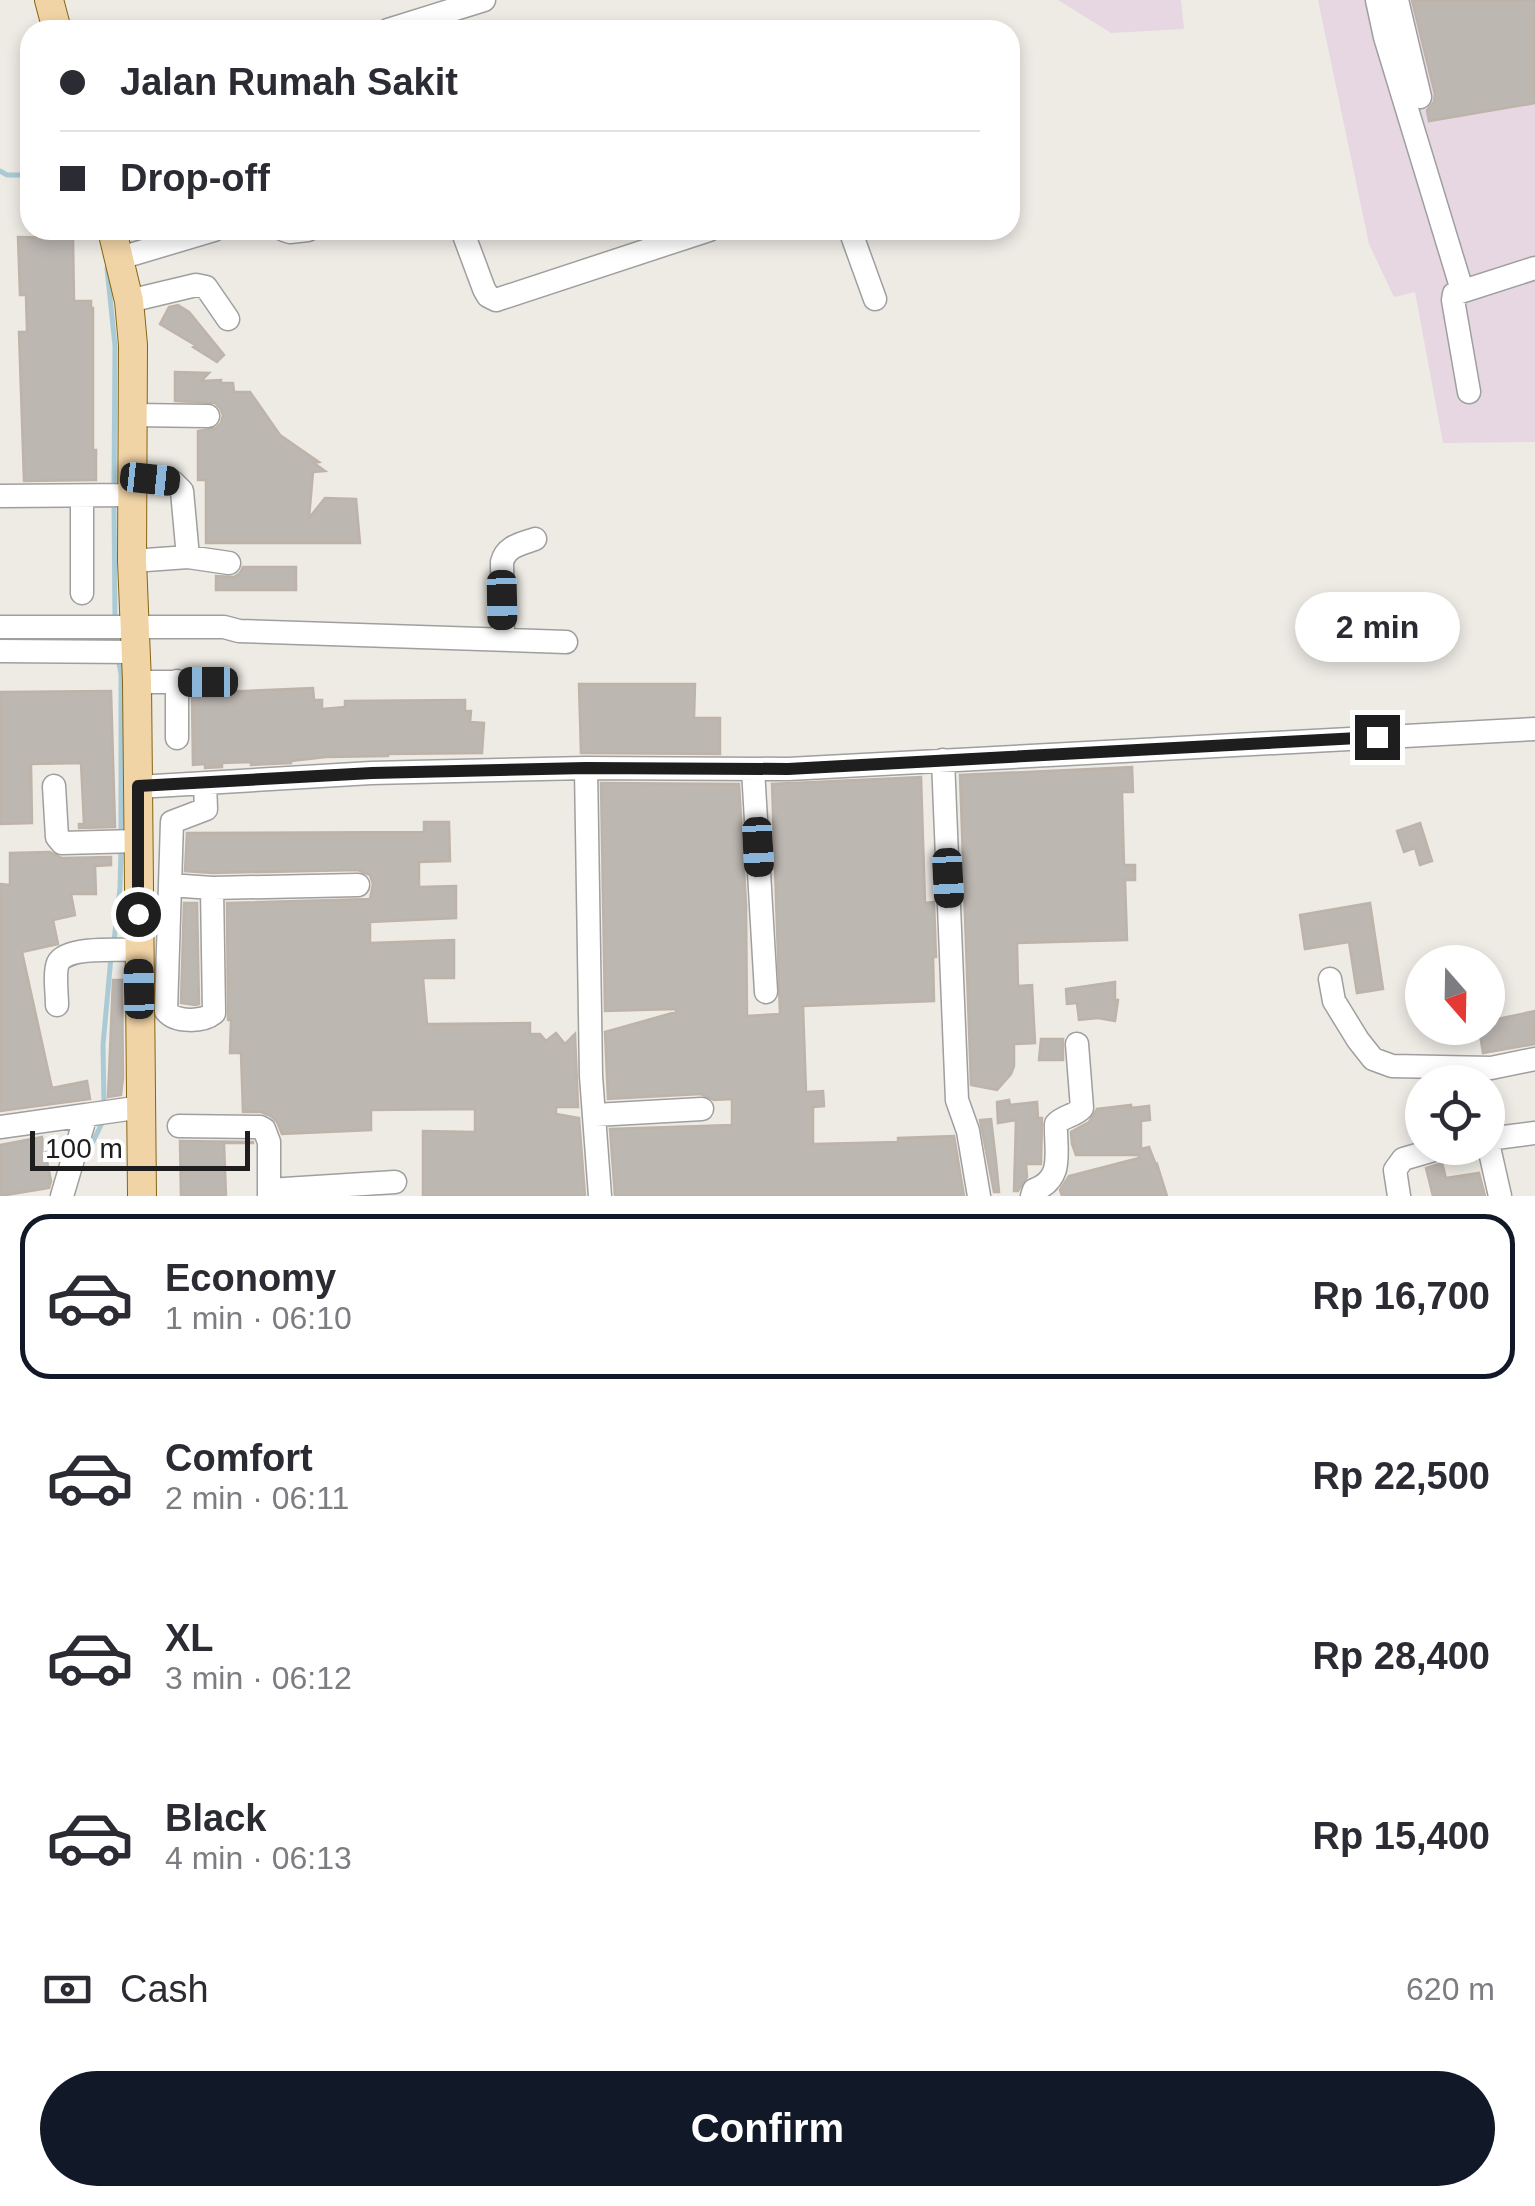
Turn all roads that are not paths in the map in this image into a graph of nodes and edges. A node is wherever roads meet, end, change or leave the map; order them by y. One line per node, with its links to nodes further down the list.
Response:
1 (484, 0): 4 (street)
2 (1377, 0): 13 (street)
3 (1397, 0): 5 (street)
4 (420, 20)
5 (1420, 96)
6 (115, 240): 11 (main road)
7 (180, 240): 11 (street)
8 (466, 240): 9 (street)
9 (679, 240)
10 (854, 240): 14 (street)
11 (120, 258): 15 (main road)
12 (1535, 268): 13 (street)
13 (1462, 290): 17 (street)
14 (876, 299)
15 (129, 301): 16 (street); 18 (main road)
16 (228, 319)
17 (1469, 392)
18 (133, 415): 19 (street); 20 (main road)
19 (208, 416)
20 (124, 491): 22 (street); 24 (street); 25 (main road)
21 (0, 496): 22 (street)
22 (82, 496): 27 (street)
23 (535, 539): 29 (street)
24 (188, 557): 25 (street); 26 (street)
25 (132, 561): 30 (main road)
26 (229, 563)
27 (82, 594)
28 (0, 626): 30 (street)
29 (503, 639): 30 (street); 31 (street)
30 (121, 640): 32 (street); 34 (main road)
31 (566, 642)
32 (0, 652)
33 (177, 681): 34 (street); 35 (street); 37 (street)
34 (136, 682): 43 (main road)
35 (208, 682)
36 (1535, 729): 38 (street)
37 (176, 738)
38 (942, 760): 40 (street); 68 (street)
39 (586, 768): 40 (street); 41 (street); 56 (street)
40 (753, 769): 50 (street)
41 (205, 784): 43 (street); 45 (street)
42 (54, 786): 44 (street)
43 (138, 786): 44 (main road)
44 (126, 841): 48 (main road)
45 (170, 885): 47 (street); 47 (street)
46 (358, 886): 47 (street)
47 (212, 888)
48 (121, 950): 51 (street); 55 (main road)
49 (1330, 979): 53 (street)
50 (766, 992)
51 (57, 1005)
52 (1076, 1044): 69 (street)
53 (1535, 1059)
54 (702, 1109): 56 (street)
55 (112, 1111): 58 (street); 65 (street); 66 (main road)
56 (595, 1115): 67 (street)
57 (179, 1126): 64 (street)
58 (0, 1128)
59 (1535, 1133): 60 (street)
60 (1505, 1138)
61 (1405, 1159): 70 (street)
62 (1493, 1165): 71 (street)
63 (395, 1182): 64 (street)
64 (269, 1193)
65 (62, 1196)
66 (142, 1196)
67 (600, 1196)
68 (978, 1196)
69 (1032, 1196)
70 (1399, 1196)
71 (1500, 1196)

